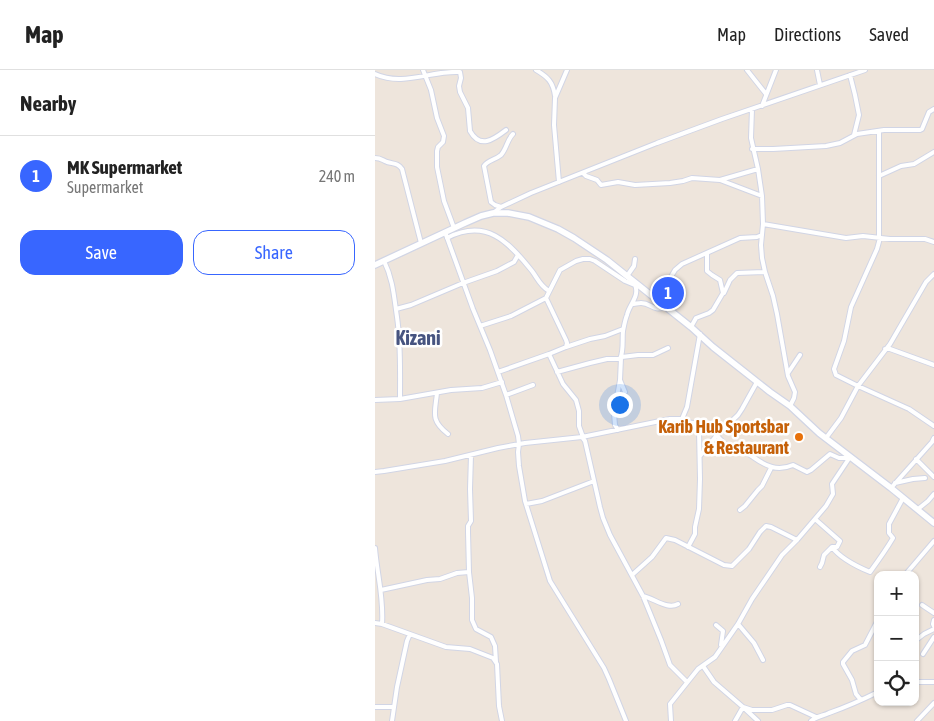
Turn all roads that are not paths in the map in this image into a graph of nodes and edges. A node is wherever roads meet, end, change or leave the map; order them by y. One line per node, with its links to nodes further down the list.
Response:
1 (536, 70): 12 (street)
2 (567, 70): 12 (street)
3 (747, 70): 11 (street)
4 (776, 70): 11 (street)
5 (817, 70): 10 (street)
6 (865, 70): 9 (street)
7 (424, 72): 8 (street); 16 (street); 32 (street)
8 (375, 74)
9 (850, 75): 10 (street); 19 (street)
10 (820, 85): 13 (street)
11 (766, 94): 13 (street)
12 (555, 98): 27 (street)
13 (762, 106): 14 (street)
14 (752, 109): 20 (street); 24 (street)
15 (934, 109): 17 (street)
16 (506, 130)
17 (879, 131): 19 (street); 25 (street)
18 (513, 134): 29 (street)
19 (854, 135): 20 (street)
20 (752, 149): 23 (street)
21 (934, 152): 25 (street)
22 (375, 158): 37 (street)
23 (758, 169): 26 (street); 28 (street)
24 (583, 173): 26 (street); 27 (street)
25 (879, 176): 35 (street)
26 (720, 180): 28 (street)
27 (559, 182): 29 (street)
28 (762, 196): 31 (street)
29 (501, 207): 30 (street)
30 (493, 213): 32 (main road); 45 (main road)
31 (763, 224): 34 (street); 35 (street)
32 (454, 228): 33 (main road)
33 (446, 235): 37 (main road); 39 (street); 46 (street)
34 (762, 235): 38 (street); 43 (street)
35 (880, 238): 36 (street); 73 (street)
36 (934, 242)
37 (421, 243): 41 (main road)
38 (707, 253): 49 (street); 51 (street)
39 (518, 255): 46 (street); 48 (street)
40 (635, 259): 45 (street)
41 (384, 261): 42 (main road); 54 (street)
42 (375, 265)
43 (765, 272): 49 (street); 68 (street)
44 (934, 274): 61 (street)
45 (627, 276): 47 (main road)
46 (463, 283): 54 (street); 55 (street)
47 (638, 286): 48 (street); 51 (main road); 52 (street)
48 (549, 292): 50 (street)
49 (723, 293): 56 (street)
50 (546, 298): 55 (street); 59 (street)
51 (655, 298): 53 (main road)
52 (632, 304): 53 (street); 57 (street)
53 (666, 307): 56 (main road)
54 (396, 309): 77 (street)
55 (480, 326): 66 (street)
56 (691, 326): 58 (main road)
57 (623, 328): 59 (street); 64 (street)
58 (700, 334): 71 (main road); 80 (street)
59 (568, 345): 62 (street)
60 (668, 348): 64 (street)
61 (885, 349): 65 (street); 73 (street)
62 (549, 354): 66 (street); 67 (street)
63 (800, 355): 68 (street)
64 (621, 357): 67 (street); 69 (street)
65 (934, 365)
66 (498, 372): 70 (street)
67 (557, 372): 86 (street)
68 (788, 373): 79 (street)
69 (620, 380): 74 (street); 83 (street)
70 (502, 382): 75 (street); 76 (street)
71 (757, 382): 79 (main road); 85 (street)
72 (533, 385): 76 (street)
73 (858, 386): 82 (street); 87 (street)
74 (625, 392)
75 (437, 393): 77 (street); 84 (street)
76 (507, 395): 89 (street)
77 (400, 399): 78 (street)
78 (375, 400)
79 (790, 406): 87 (main road)
80 (682, 419): 81 (street); 83 (street)
81 (696, 425): 85 (street); 91 (street)
82 (934, 426)
83 (618, 430): 86 (street)
84 (448, 434)
85 (717, 435): 91 (street); 94 (street)
86 (582, 437): 89 (street); 98 (street)
87 (826, 438): 92 (main road)
88 (934, 438): 93 (street)
89 (519, 444): 90 (street); 102 (street)
90 (471, 455): 95 (street); 115 (street)
91 (700, 456): 109 (street)
92 (849, 458): 94 (street); 99 (main road); 105 (street)
93 (916, 460): 96 (street); 99 (street)
94 (771, 468): 104 (street)
95 (375, 472)
96 (934, 477)
97 (925, 478): 99 (street)
98 (594, 481): 102 (street); 116 (street)
99 (893, 486): 101 (main road)
100 (934, 494): 103 (street)
101 (903, 498): 103 (main road); 110 (street)
102 (526, 504): 149 (street)
103 (918, 509): 106 (main road)
104 (740, 510)
105 (815, 519): 107 (street); 110 (street)
106 (934, 523)
107 (797, 540): 109 (street); 125 (street)
108 (934, 541): 114 (street)
109 (688, 547): 116 (street)
110 (832, 547): 113 (street)
111 (375, 548): 112 (street)
112 (376, 564): 117 (street)
113 (819, 567)
114 (908, 571)
115 (469, 572): 117 (street); 135 (street)
116 (632, 575): 118 (street)
117 (381, 590): 124 (street)
118 (643, 596): 119 (street); 137 (street)
119 (678, 604)
120 (921, 605): 121 (street)
121 (934, 612)
122 (934, 620): 128 (street)
123 (375, 623): 124 (street)
124 (382, 624): 129 (street)
125 (738, 624): 132 (street); 134 (street)
126 (716, 625): 132 (street)
127 (874, 627): 141 (street)
128 (934, 628): 131 (street)
129 (410, 634): 135 (street); 144 (street)
130 (934, 637): 133 (street)
131 (919, 638)
132 (721, 647): 136 (street)
133 (923, 654)
134 (763, 660)
135 (496, 662): 148 (street)
136 (703, 666): 137 (street); 145 (street)
137 (687, 682): 150 (street)
138 (919, 682): 139 (street)
139 (934, 682)
140 (874, 694): 141 (street)
141 (861, 700): 146 (street)
142 (934, 703): 154 (street)
143 (375, 707): 144 (street)
144 (394, 707): 147 (street)
145 (743, 707): 146 (street); 151 (street); 152 (street)
146 (816, 717): 153 (street)
147 (392, 721)
148 (502, 721)
149 (626, 721)
150 (671, 721)
151 (735, 721)
152 (758, 721)
153 (811, 721)
154 (917, 721)

